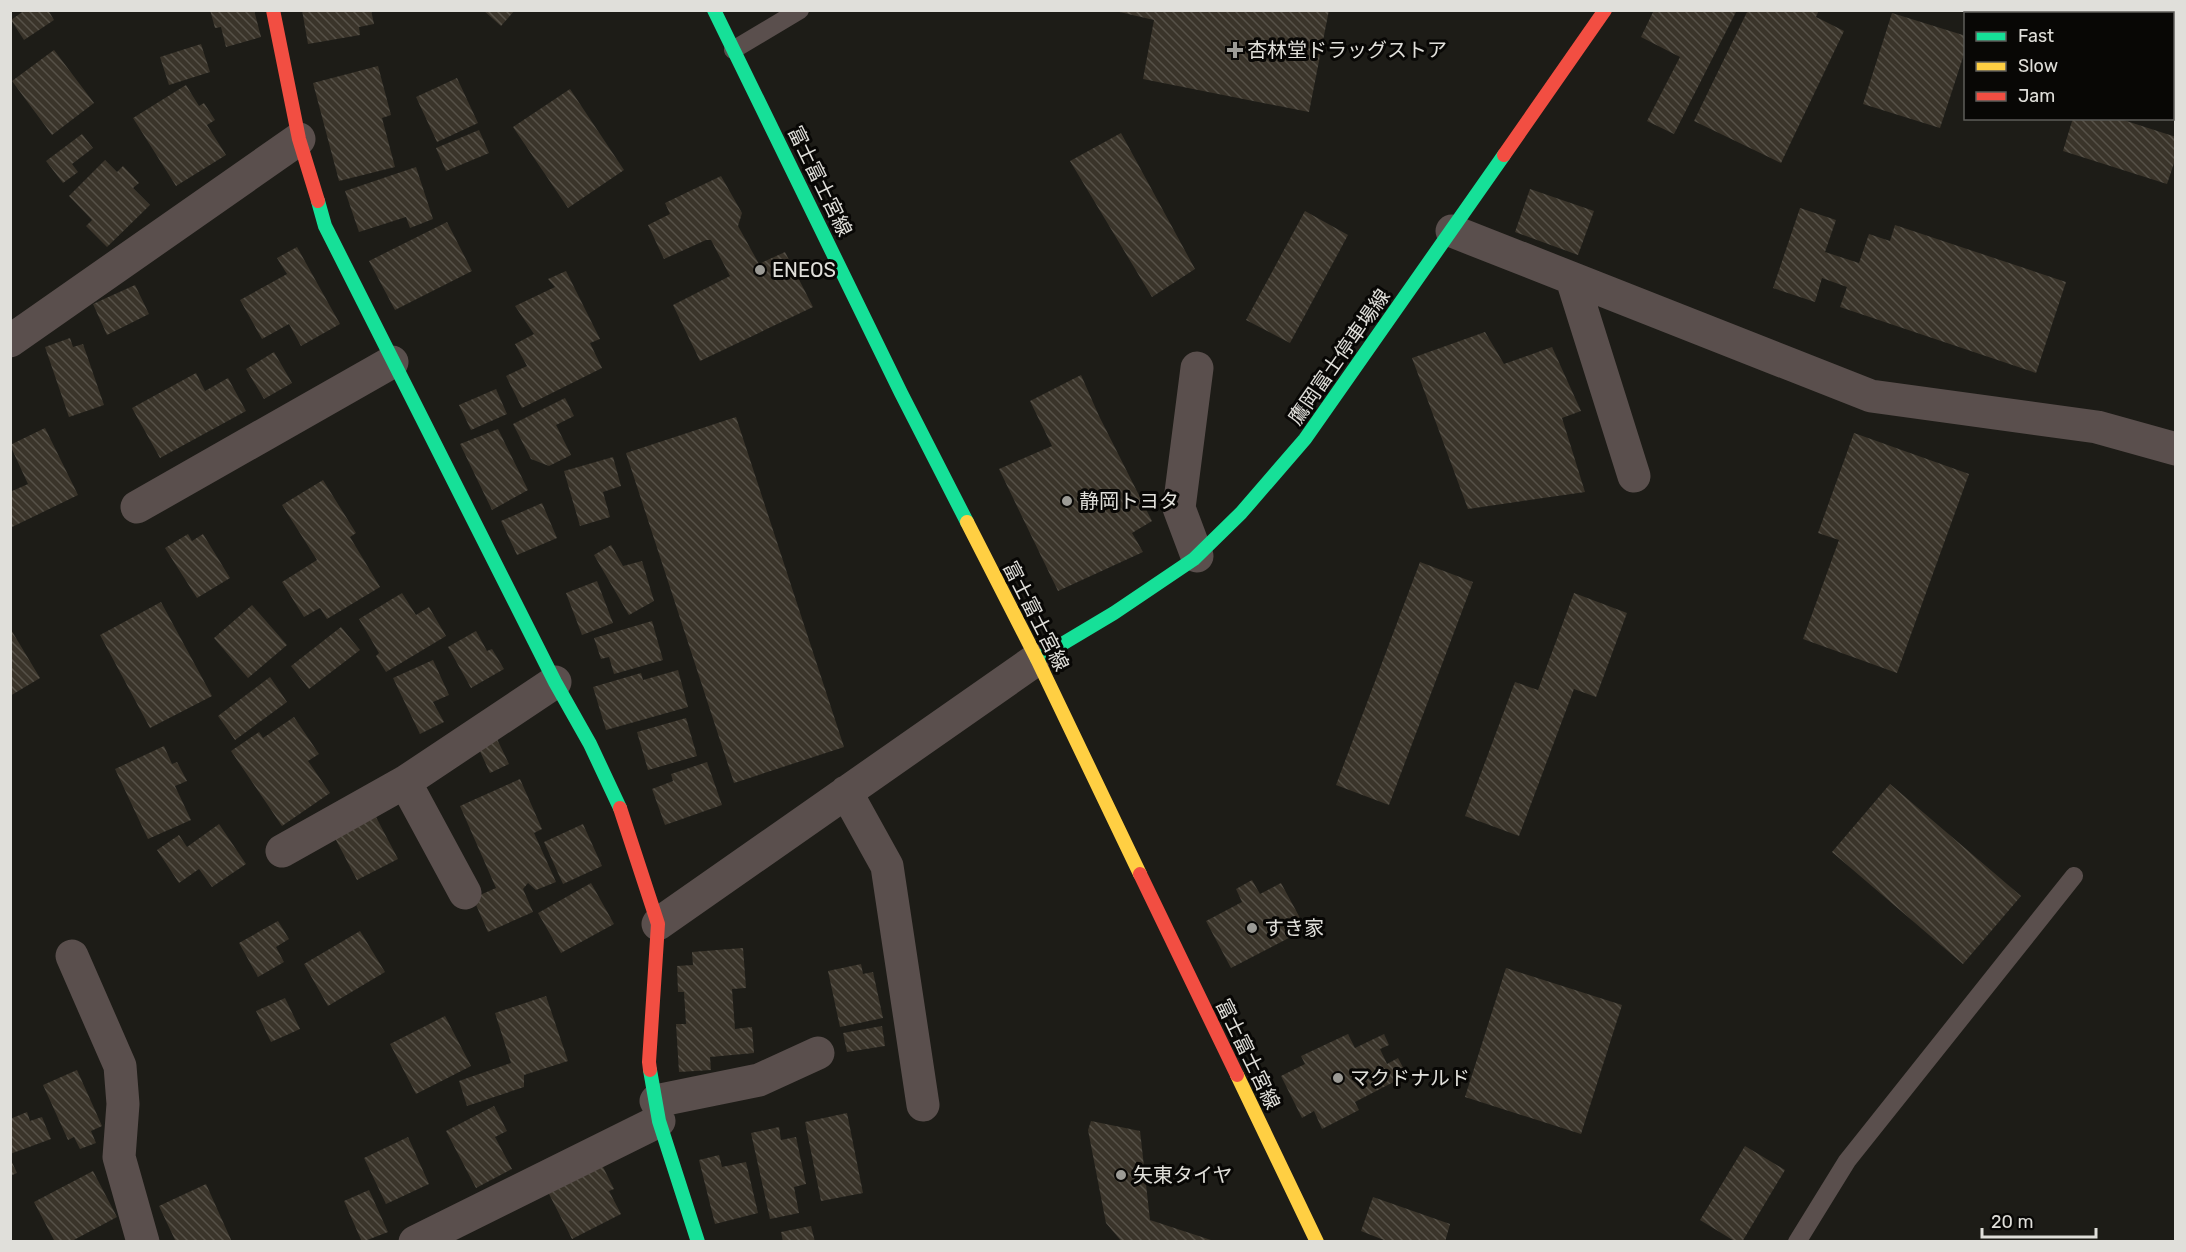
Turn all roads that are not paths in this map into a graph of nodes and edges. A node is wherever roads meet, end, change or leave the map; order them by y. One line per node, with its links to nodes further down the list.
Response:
1 (273, 10): 6 (main road)
2 (714, 10): 5 (main road, 富士富士宮線)
3 (800, 10): 5 (lane)
4 (1605, 10): 7 (main road, 鷹岡富士停車場線)
5 (733, 50): 16 (main road, 富士富士宮線)
6 (298, 138): 9 (street); 10 (main road)
7 (1452, 231): 8 (street); 15 (main road, 鷹岡富士停車場線)
8 (1572, 279): 12 (street); 13 (street)
9 (10, 341)
10 (392, 362): 14 (street); 17 (main road)
11 (1197, 368): 15 (street)
12 (2175, 449)
13 (1634, 477)
14 (137, 507)
15 (1197, 556): 16 (main road, 鷹岡富士停車場線)
16 (1037, 659): 19 (street); 31 (main road, 富士富士宮線)
17 (555, 682): 18 (street); 23 (main road)
18 (405, 782): 20 (street); 22 (street)
19 (846, 792): 23 (street); 26 (street)
20 (282, 850)
21 (2074, 876): 32 (lane)
22 (465, 893)
23 (658, 924): 27 (main road)
24 (72, 956): 28 (street)
25 (818, 1053): 27 (street)
26 (923, 1105)
27 (658, 1111): 29 (street); 30 (main road)
28 (143, 1242)
29 (415, 1242)
30 (699, 1242)
31 (1317, 1242)
32 (1797, 1242)

